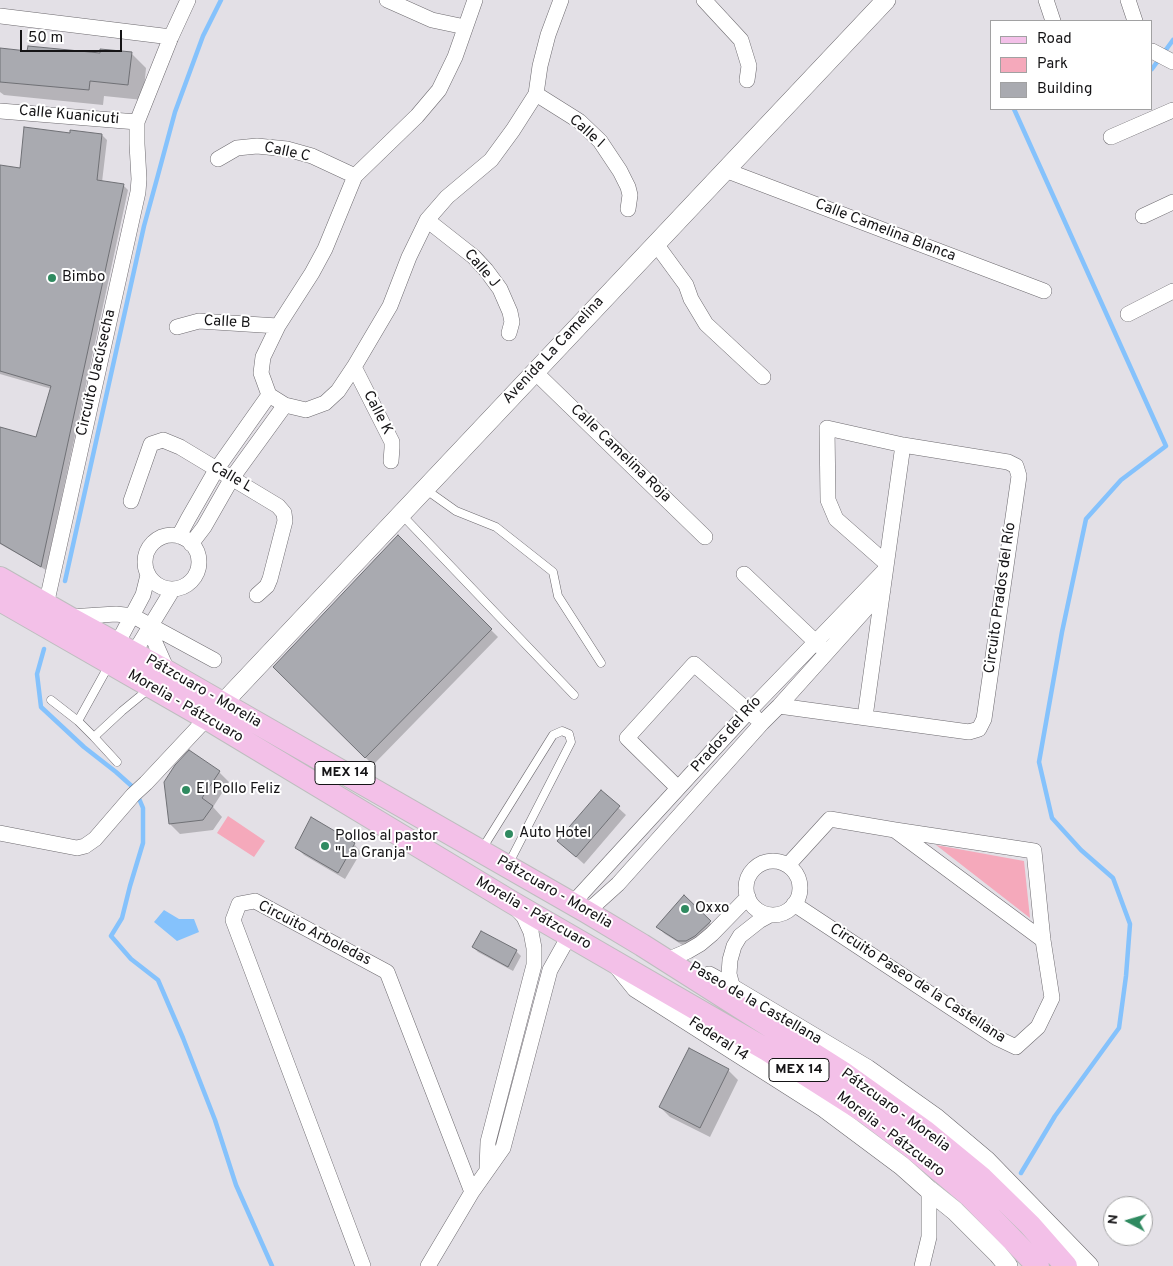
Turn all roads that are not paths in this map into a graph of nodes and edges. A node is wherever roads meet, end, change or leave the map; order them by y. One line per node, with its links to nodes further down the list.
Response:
1 (188, 0): 13 (street, Circuito Uacúsecha)
2 (387, 0): 12 (street)
3 (475, 0): 12 (street)
4 (561, 0): 17 (street)
5 (704, 0): 16 (street)
6 (886, 0): 23 (street, Avenida La Camelina)
7 (1046, 0): 10 (street)
8 (1128, 0): 11 (street)
9 (0, 16): 13 (street)
10 (1053, 20)
11 (1136, 20)
12 (465, 27): 24 (street)
13 (171, 38): 20 (street, Circuito Uacúsecha)
14 (1153, 52): 15 (street)
15 (1173, 62)
16 (747, 80)
17 (536, 94): 26 (street, Calle I); 28 (street)
18 (1173, 110): 21 (street)
19 (0, 111): 20 (street, Calle Kuanicuti)
20 (137, 122): 59 (street, Circuito Uacúsecha)
21 (1111, 137)
22 (218, 159): 24 (street, Calle C)
23 (725, 170): 29 (street, Avenida La Camelina); 30 (street, Calle Camelina Blanca)
24 (355, 176): 33 (street)
25 (1173, 202): 27 (street)
26 (628, 209)
27 (1143, 216)
28 (427, 220): 35 (street, Calle J); 36 (street)
29 (656, 244): 37 (street, Avenida La Camelina); 38 (street)
30 (1044, 291)
31 (1173, 291): 32 (street)
32 (1128, 314)
33 (278, 326): 34 (street, Calle B); 39 (street)
34 (177, 328)
35 (509, 333)
36 (354, 367): 40 (street); 42 (street, Calle K)
37 (535, 372): 45 (street, Avenida La Camelina); 48 (street, Calle Camelina Roja)
38 (763, 377)
39 (269, 395): 40 (street); 43 (street)
40 (285, 405): 44 (street)
41 (903, 445): 50 (street); 50 (street, Circuito Prados del Río); 75 (street, Circuito Prados del Río)
42 (391, 461)
43 (216, 470): 44 (street, Calle L); 46 (street, Calle L); 49 (street)
44 (232, 478): 49 (street); 56 (street, Calle L)
45 (425, 488): 47 (street, Avenida La Camelina); 67 (lane)
46 (131, 501)
47 (401, 514): 70 (lane); 72 (street, Avenida La Camelina)
48 (705, 537)
49 (185, 540): 51 (street); 54 (street)
50 (886, 566): 55 (street); 63 (street, Prados del Río)
51 (148, 574): 54 (street); 60 (street)
52 (744, 574): 63 (street)
53 (0, 578): 59 (main road, Pátzcuaro - Morelia / MEX 14)
54 (173, 589): 62 (street)
55 (883, 590): 64 (street); 75 (street)
56 (257, 595)
57 (0, 600): 59 (main road, Morelia - Pátzcuaro)
58 (0, 608): 59 (street)
59 (37, 610): 61 (main road, Pátzcuaro - Morelia / MEX 14); 65 (main road, Morelia - Pátzcuaro / MEX 14)
60 (133, 616): 61 (street); 62 (street); 65 (street)
61 (68, 617): 65 (main road, Pátzcuaro - Morelia / MEX 14)
62 (150, 627): 65 (street); 66 (street); 68 (street)
63 (814, 642): 64 (street); 74 (street, Prados del Río)
64 (826, 652): 73 (street)
65 (121, 653): 68 (main road, Pátzcuaro - Morelia / MEX 14); 69 (main road, Morelia - Pátzcuaro / MEX 14); 77 (lane)
66 (214, 660)
67 (601, 664)
68 (168, 672): 72 (main road, Pátzcuaro - Morelia / MEX 14)
69 (151, 687): 76 (main road, Morelia - Pátzcuaro / MEX 14); 79 (lane)
70 (574, 695)
71 (51, 700): 77 (lane)
72 (223, 703): 84 (main road, Pátzcuaro - Morelia / MEX 14)
73 (779, 706): 75 (street, Circuito Prados del Río); 78 (street)
74 (748, 712): 78 (street); 81 (street, Prados del Río); 81 (street)
75 (865, 717)
76 (206, 718): 83 (street); 88 (main road, Morelia - Pátzcuaro / MEX 14)
77 (78, 722): 79 (lane)
78 (762, 723): 90 (street)
79 (94, 737): 80 (lane)
80 (117, 762)
81 (678, 788): 90 (street, Prados del Río)
82 (895, 830): 85 (street, Circuito Paseo de la Castellana); 93 (street, Circuito Paseo de la Castellana); 93 (street, Circuito Paseo de la Castellana)
83 (0, 833)
84 (480, 851): 86 (main road, Pátzcuaro - Morelia / MEX 14); 86 (lane)
85 (788, 865): 87 (street); 89 (street)
86 (507, 866): 90 (main road, Pátzcuaro - Morelia / MEX 14)
87 (748, 898): 91 (street); 95 (street)
88 (513, 903): 92 (main road, Morelia - Pátzcuaro / MEX 14); 97 (street)
89 (794, 904): 91 (street); 93 (street, Circuito Paseo de la Castellana)
90 (579, 908): 94 (main road, Pátzcuaro - Morelia / MEX 14)
91 (770, 915): 99 (street)
92 (569, 936): 96 (main road, Morelia - Pátzcuaro / MEX 14); 98 (street)
93 (1043, 940)
94 (642, 945): 95 (street, Paseo de la Castellana); 101 (main road, Pátzcuaro - Morelia / MEX 14)
95 (674, 958): 99 (street, Paseo de la Castellana)
96 (615, 962): 101 (main road, Morelia - Pátzcuaro / MEX 14); 102 (street, Federal 14)
97 (529, 983): 98 (street); 100 (street)
98 (545, 988): 100 (street)
99 (733, 989): 110 (street, Paseo de la Castellana)
100 (487, 1169): 103 (street)
101 (976, 1187): 108 (main road, Morelia - Pátzcuaro / MEX 14); 109 (main road, Pátzcuaro - Morelia / MEX 14)
102 (928, 1190): 104 (street, Federal 14); 107 (street)
103 (472, 1192): 105 (street, Circuito Arboledas); 106 (street)
104 (1003, 1265)
105 (363, 1266)
106 (428, 1266)
107 (922, 1266)
108 (1038, 1266)
109 (1066, 1266)
110 (1089, 1266)

